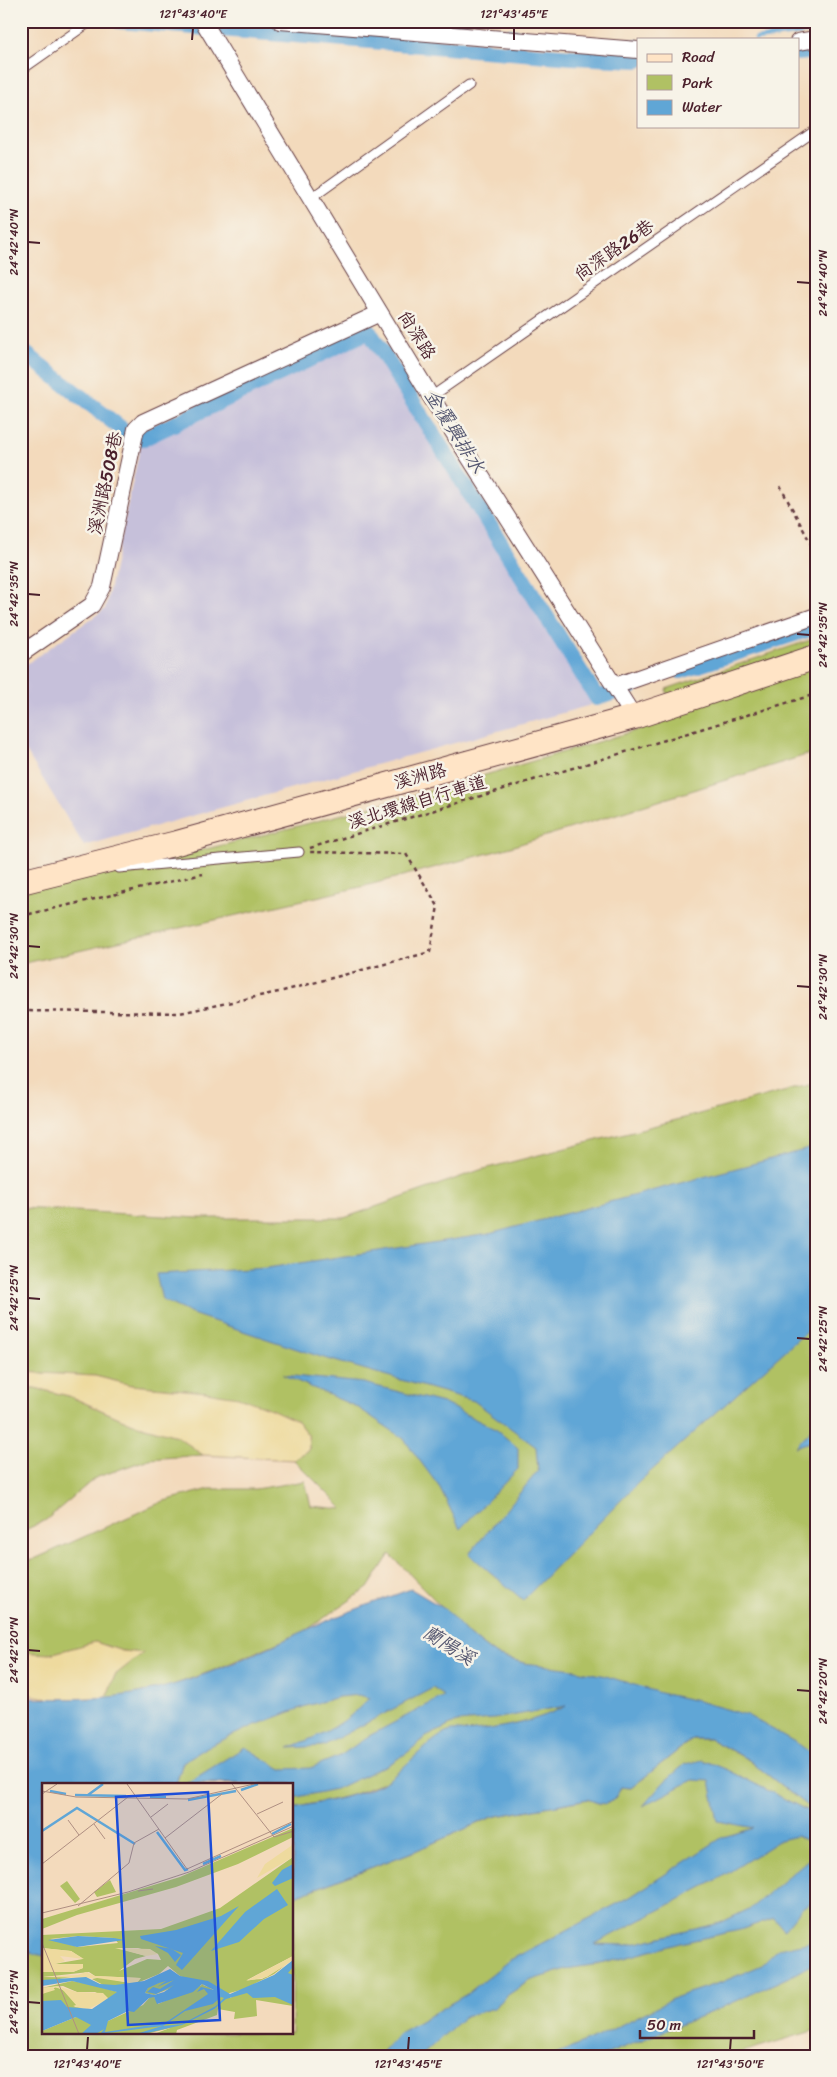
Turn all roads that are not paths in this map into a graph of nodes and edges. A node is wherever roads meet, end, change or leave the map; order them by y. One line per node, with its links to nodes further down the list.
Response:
1 (91, 21): 7 (lane)
2 (203, 21): 10 (street, 尚深路)
3 (280, 21): 6 (street)
4 (816, 38): 5 (street)
5 (800, 42)
6 (637, 50)
7 (21, 70)
8 (469, 85): 10 (lane)
9 (816, 130): 12 (lane, 尚深路26巷)
10 (310, 199): 11 (street, 尚深路)
11 (380, 313): 12 (street, 尚深路); 14 (street, 溪洲路508巷)
12 (431, 397): 16 (street, 尚深路)
13 (816, 616): 16 (street)
14 (21, 654)
15 (816, 657): 17 (street, 溪洲路)
16 (616, 686): 17 (street, 尚深路)
17 (634, 717): 19 (street, 溪洲路)
18 (299, 852): 19 (lane)
19 (64, 873): 20 (street, 溪洲路)
20 (21, 882)

